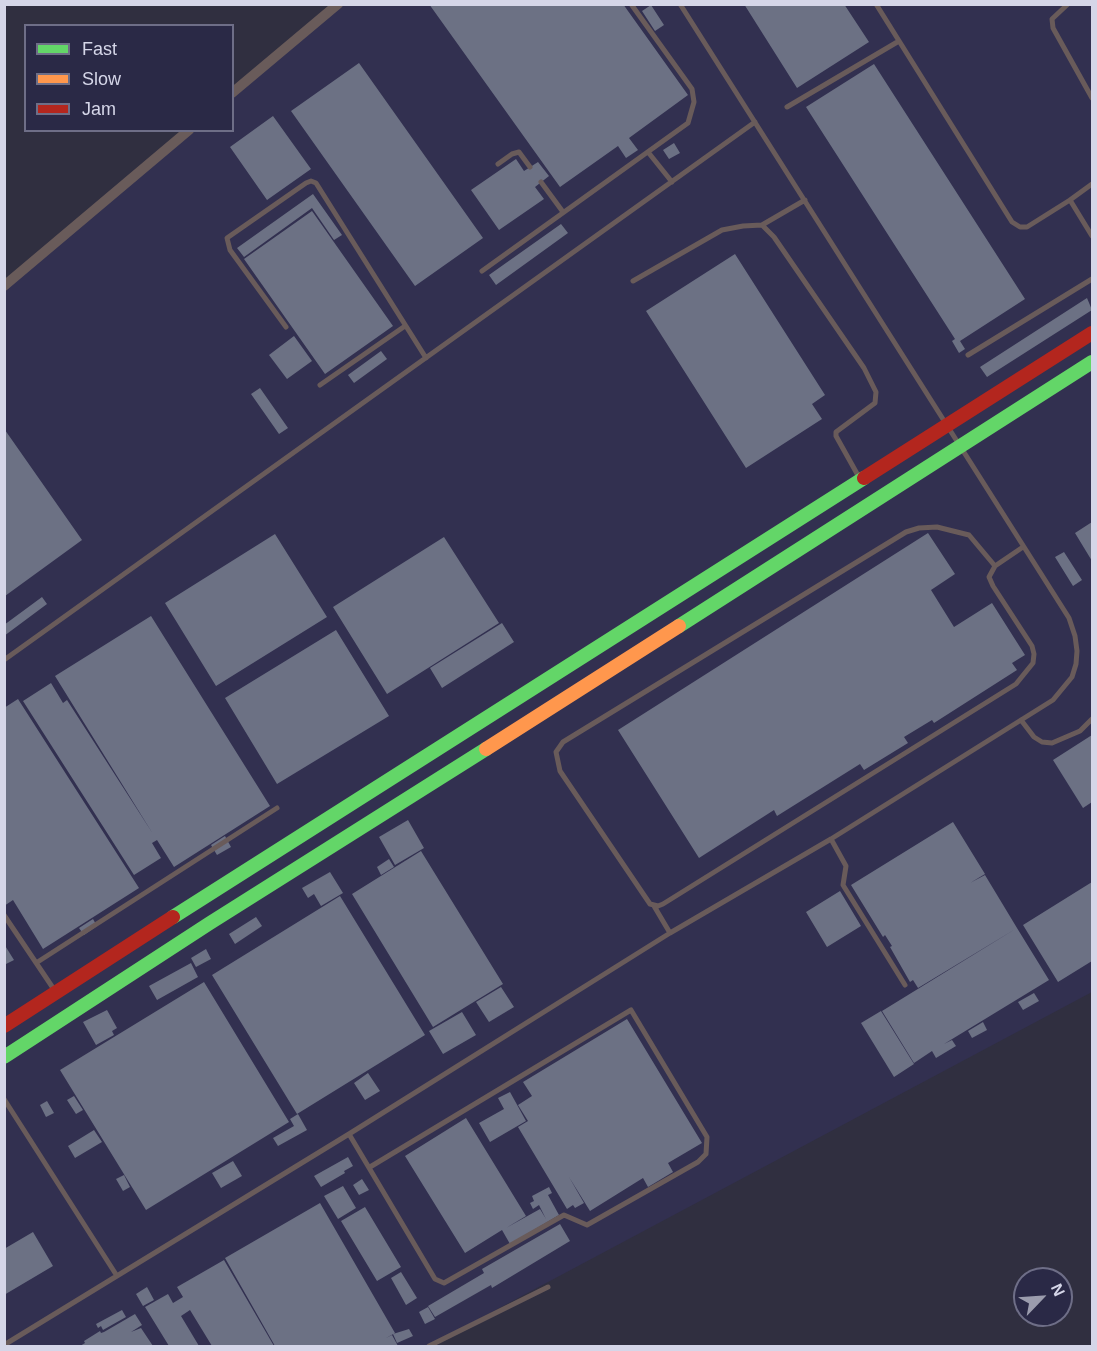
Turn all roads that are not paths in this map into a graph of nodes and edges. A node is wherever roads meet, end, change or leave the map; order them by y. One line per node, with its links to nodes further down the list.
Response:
1 (338, 4): 7 (street)
2 (631, 4): 12 (lane)
3 (680, 4): 10 (lane)
4 (876, 4): 6 (lane)
5 (1068, 4): 8 (lane)
6 (898, 41): 9 (lane); 19 (lane)
7 (234, 91)
8 (1092, 98)
9 (787, 106)
10 (755, 122): 16 (lane); 18 (lane)
11 (187, 132): 25 (street)
12 (648, 152): 16 (lane); 20 (lane)
13 (498, 164): 14 (lane)
14 (530, 167)
15 (541, 182): 20 (lane)
16 (672, 182): 31 (lane)
17 (1092, 184): 19 (lane)
18 (805, 200): 21 (lane); 34 (lane)
19 (1070, 200): 22 (lane)
20 (563, 212): 23 (lane)
21 (762, 225): 26 (lane); 36 (lane)
22 (1092, 236)
23 (482, 271)
24 (1092, 279): 30 (lane)
25 (6, 281)
26 (633, 281)
27 (405, 326): 28 (lane); 31 (lane); 33 (lane)
28 (286, 327)
29 (1092, 333): 34 (street)
30 (968, 355)
31 (426, 358): 39 (lane)
32 (1092, 362): 35 (street)
33 (321, 385)
34 (947, 426): 35 (lane); 36 (street)
35 (960, 446): 37 (lane); 43 (street)
36 (861, 480): 42 (street)
37 (1023, 547): 38 (lane); 41 (lane)
38 (995, 566): 46 (lane); 46 (lane)
39 (4, 660)
40 (1092, 719): 41 (lane)
41 (1021, 720): 45 (lane)
42 (441, 747): 43 (street); 51 (street)
43 (455, 769): 53 (street)
44 (277, 808): 49 (lane)
45 (831, 839): 48 (lane); 50 (lane)
46 (654, 906): 48 (lane)
47 (4, 915): 49 (lane)
48 (670, 933): 55 (lane)
49 (36, 963): 51 (lane)
50 (905, 986)
51 (56, 993): 52 (street)
52 (4, 1026)
53 (4, 1057)
54 (4, 1099): 57 (lane)
55 (350, 1134): 56 (lane); 57 (lane)
56 (370, 1167): 56 (lane)
57 (117, 1276): 59 (lane)
58 (548, 1287): 60 (lane)
59 (4, 1345)
60 (429, 1347)

